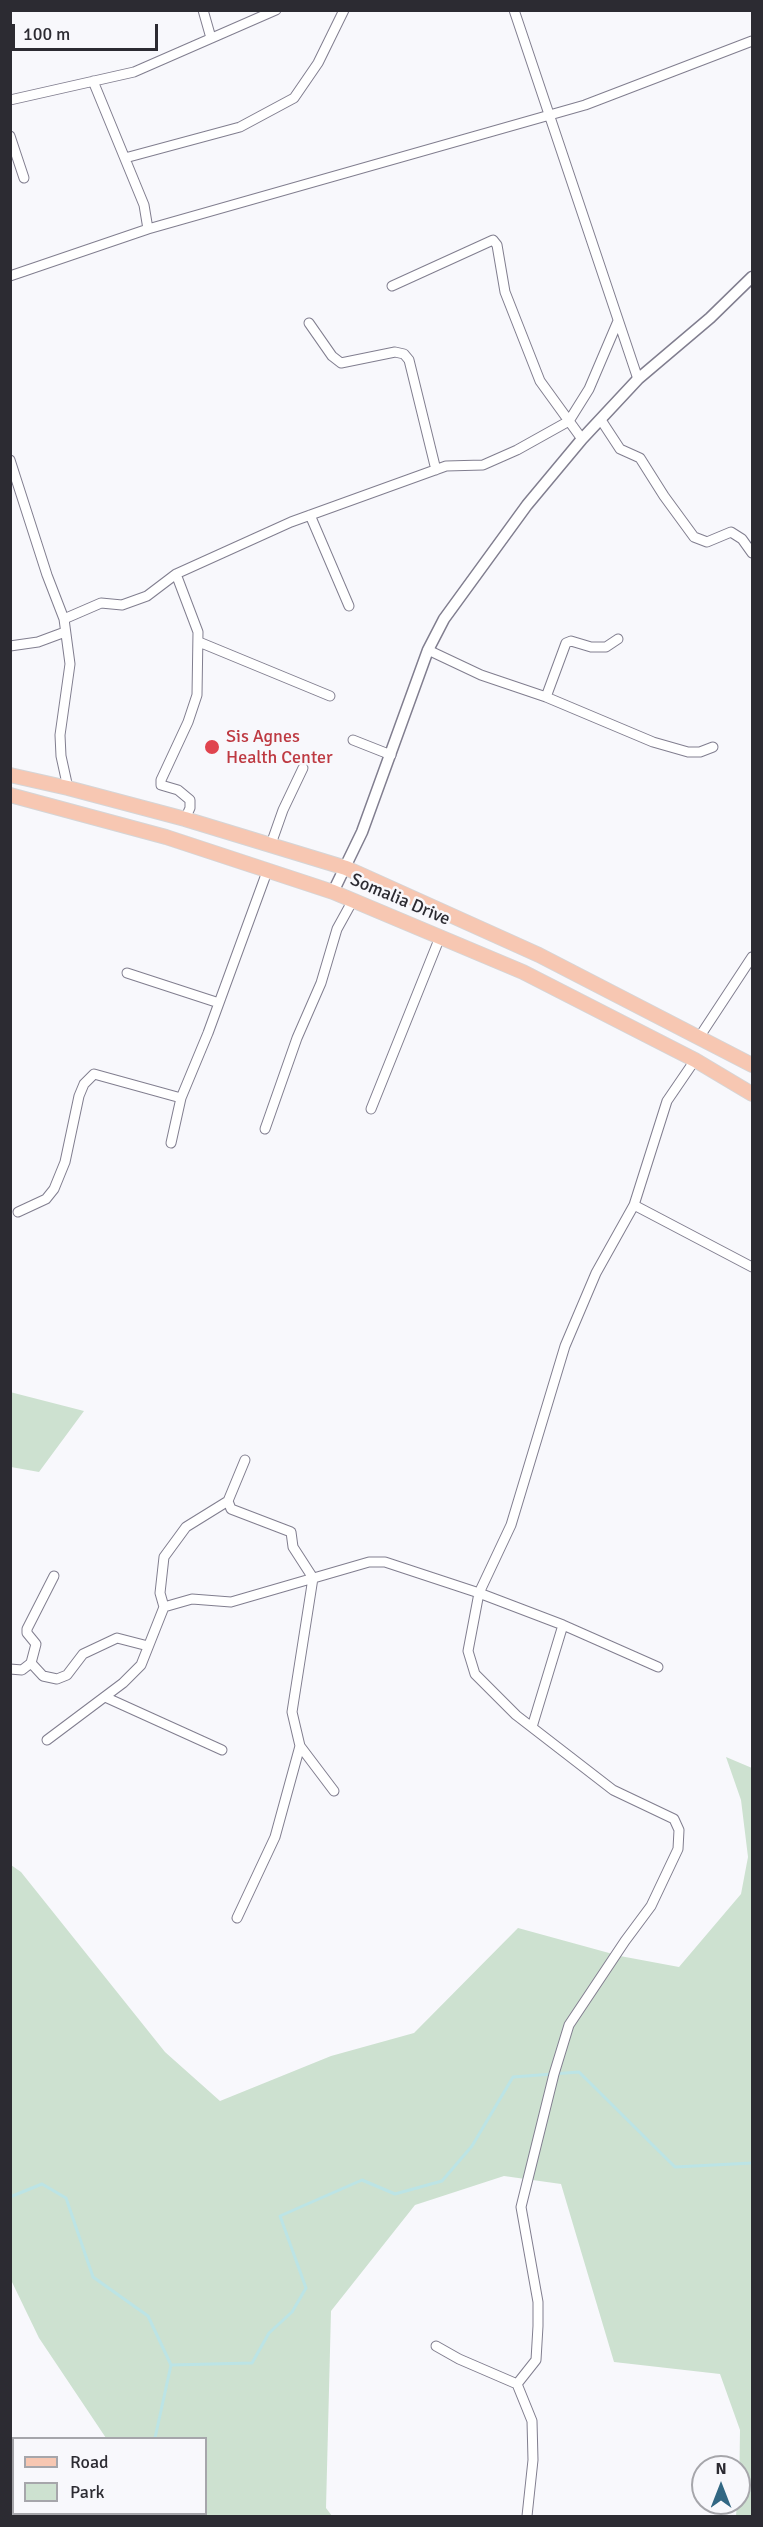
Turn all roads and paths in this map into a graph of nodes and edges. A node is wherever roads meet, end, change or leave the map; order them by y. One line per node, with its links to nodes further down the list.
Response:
1 (203, 10): 5 (street)
2 (276, 10): 5 (street)
3 (344, 10): 11 (street)
4 (514, 10): 9 (street)
5 (211, 38): 7 (street)
6 (753, 40): 9 (street)
7 (93, 81): 8 (street); 11 (street)
8 (10, 100)
9 (549, 114): 13 (street); 17 (street)
10 (10, 136): 12 (street)
11 (125, 158): 13 (street)
12 (24, 178)
13 (148, 229): 14 (street)
14 (10, 276)
15 (753, 277): 19 (street)
16 (392, 286): 21 (street)
17 (618, 321): 19 (street); 21 (street)
18 (309, 323): 24 (street)
19 (638, 379): 20 (street)
20 (601, 420): 22 (street); 27 (street)
21 (569, 421): 22 (street); 24 (street)
22 (582, 439): 35 (street)
23 (10, 460): 25 (street)
24 (436, 470): 26 (street)
25 (14, 485): 30 (street)
26 (310, 515): 28 (street); 29 (street)
27 (753, 554)
28 (176, 574): 30 (street); 33 (street)
29 (349, 606)
30 (64, 619): 31 (street)
31 (65, 632): 34 (street); 43 (street)
32 (618, 639): 37 (street)
33 (200, 642): 36 (street); 45 (street)
34 (10, 646)
35 (428, 650): 37 (street); 40 (street)
36 (330, 696)
37 (546, 697): 39 (street)
38 (353, 740): 40 (street)
39 (713, 747)
40 (391, 755): 47 (street)
41 (303, 768): 46 (street)
42 (10, 775): 43 (main road, Somalia Drive)
43 (69, 788): 45 (main road, Somalia Drive)
44 (10, 795): 48 (main road, Somalia Drive)
45 (185, 819): 46 (main road, Somalia Drive)
46 (271, 844): 47 (main road, Somalia Drive)
47 (346, 868): 49 (street); 55 (main road, Somalia Drive)
48 (268, 869): 49 (main road, Somalia Drive); 54 (street)
49 (333, 892): 50 (main road, Somalia Drive)
50 (353, 900): 51 (main road, Somalia Drive); 61 (street)
51 (440, 937): 56 (main road, Somalia Drive); 60 (street)
52 (753, 957): 55 (street)
53 (127, 973): 54 (street)
54 (219, 1003): 59 (street)
55 (700, 1036): 57 (main road, Somalia Drive)
56 (695, 1060): 58 (main road, Somalia Drive); 63 (street)
57 (753, 1065)
58 (753, 1094)
59 (181, 1098): 62 (street); 64 (street)
60 (371, 1109)
61 (265, 1128)
62 (171, 1143)
63 (634, 1205): 65 (street); 70 (street)
64 (18, 1212)
65 (753, 1267)
66 (245, 1460): 67 (street)
67 (228, 1501): 69 (street); 71 (street)
68 (54, 1576): 74 (street)
69 (313, 1578): 70 (street); 71 (street); 80 (street)
70 (478, 1593): 72 (street); 78 (street)
71 (164, 1607): 73 (street)
72 (563, 1625): 75 (street); 78 (street)
73 (148, 1646): 74 (street); 77 (street)
74 (32, 1664): 76 (street)
75 (658, 1667)
76 (10, 1669)
77 (105, 1697): 79 (street); 81 (street)
78 (532, 1727): 85 (street)
79 (47, 1740)
80 (300, 1746): 82 (street); 83 (street)
81 (222, 1750)
82 (334, 1791)
83 (237, 1918)
84 (436, 2346): 85 (street)
85 (517, 2384): 86 (street)
86 (527, 2517)

